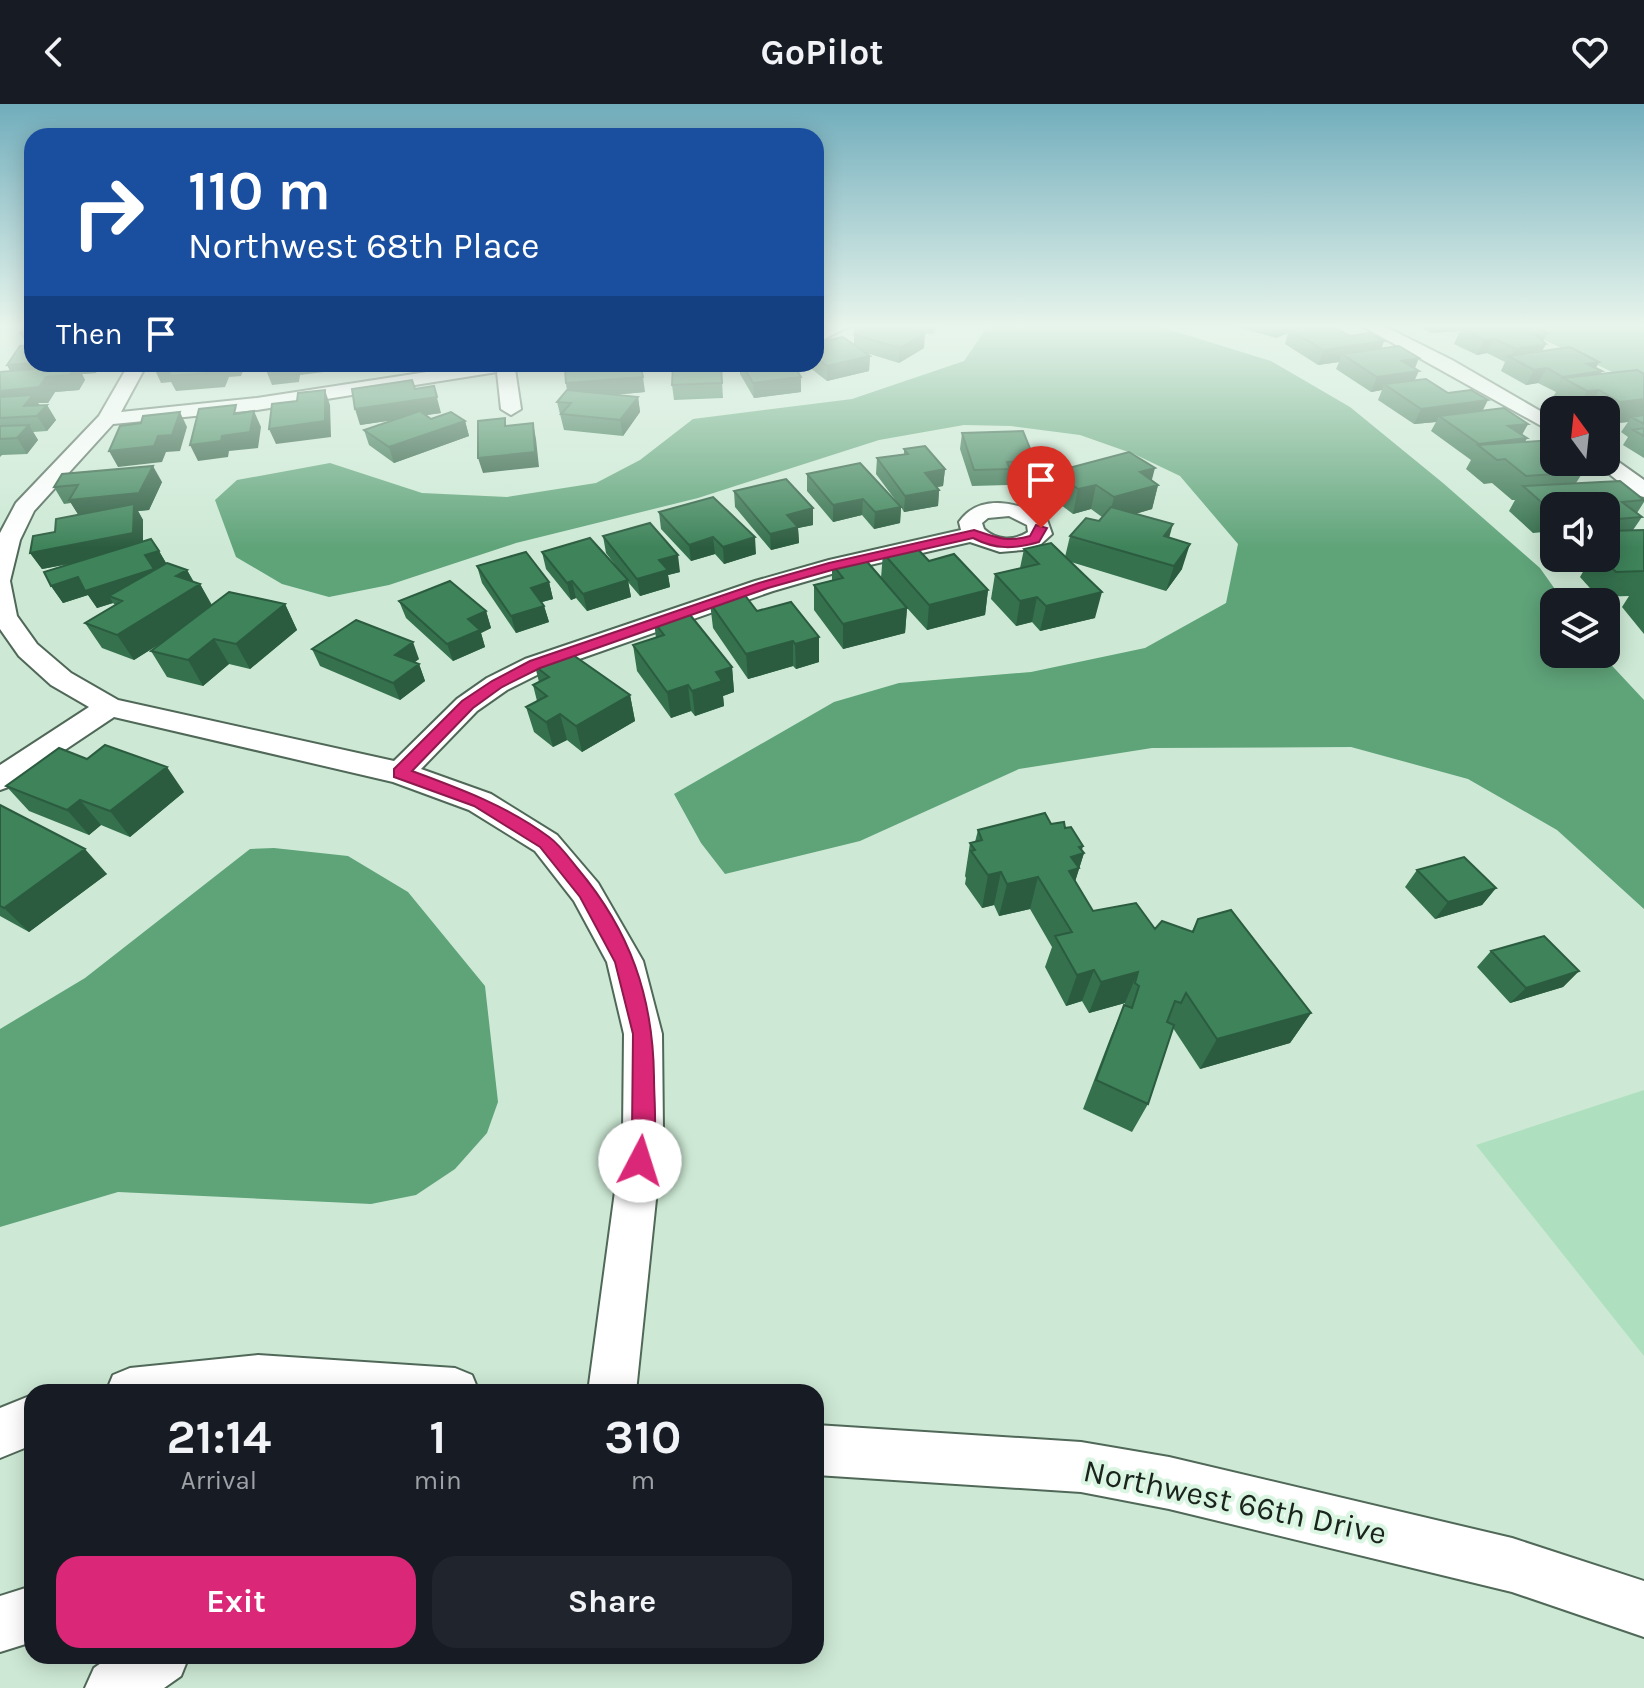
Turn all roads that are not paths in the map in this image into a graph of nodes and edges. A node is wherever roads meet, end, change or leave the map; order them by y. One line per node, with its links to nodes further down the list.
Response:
1 (118, 400): 6 (street)
2 (283, 400): 6 (street)
3 (510, 400): 5 (street)
4 (1508, 400): 7 (street)
5 (511, 409)
6 (107, 419): 11 (street)
7 (1540, 419)
8 (1620, 472): 9 (street)
9 (1644, 490)
10 (974, 534): 13 (street)
11 (0, 581): 12 (street)
12 (109, 707): 13 (street); 14 (street)
13 (400, 773): 17 (street)
14 (0, 779)
15 (210, 1384): 16 (street)
16 (334, 1384)
17 (613, 1384)
18 (24, 1423): 19 (street)
19 (0, 1433)
20 (824, 1451): 21 (street, Northwest 66th Drive)
21 (1644, 1609)
22 (24, 1616): 23 (street)
23 (0, 1624)
24 (149, 1664): 25 (street)
25 (114, 1688)

